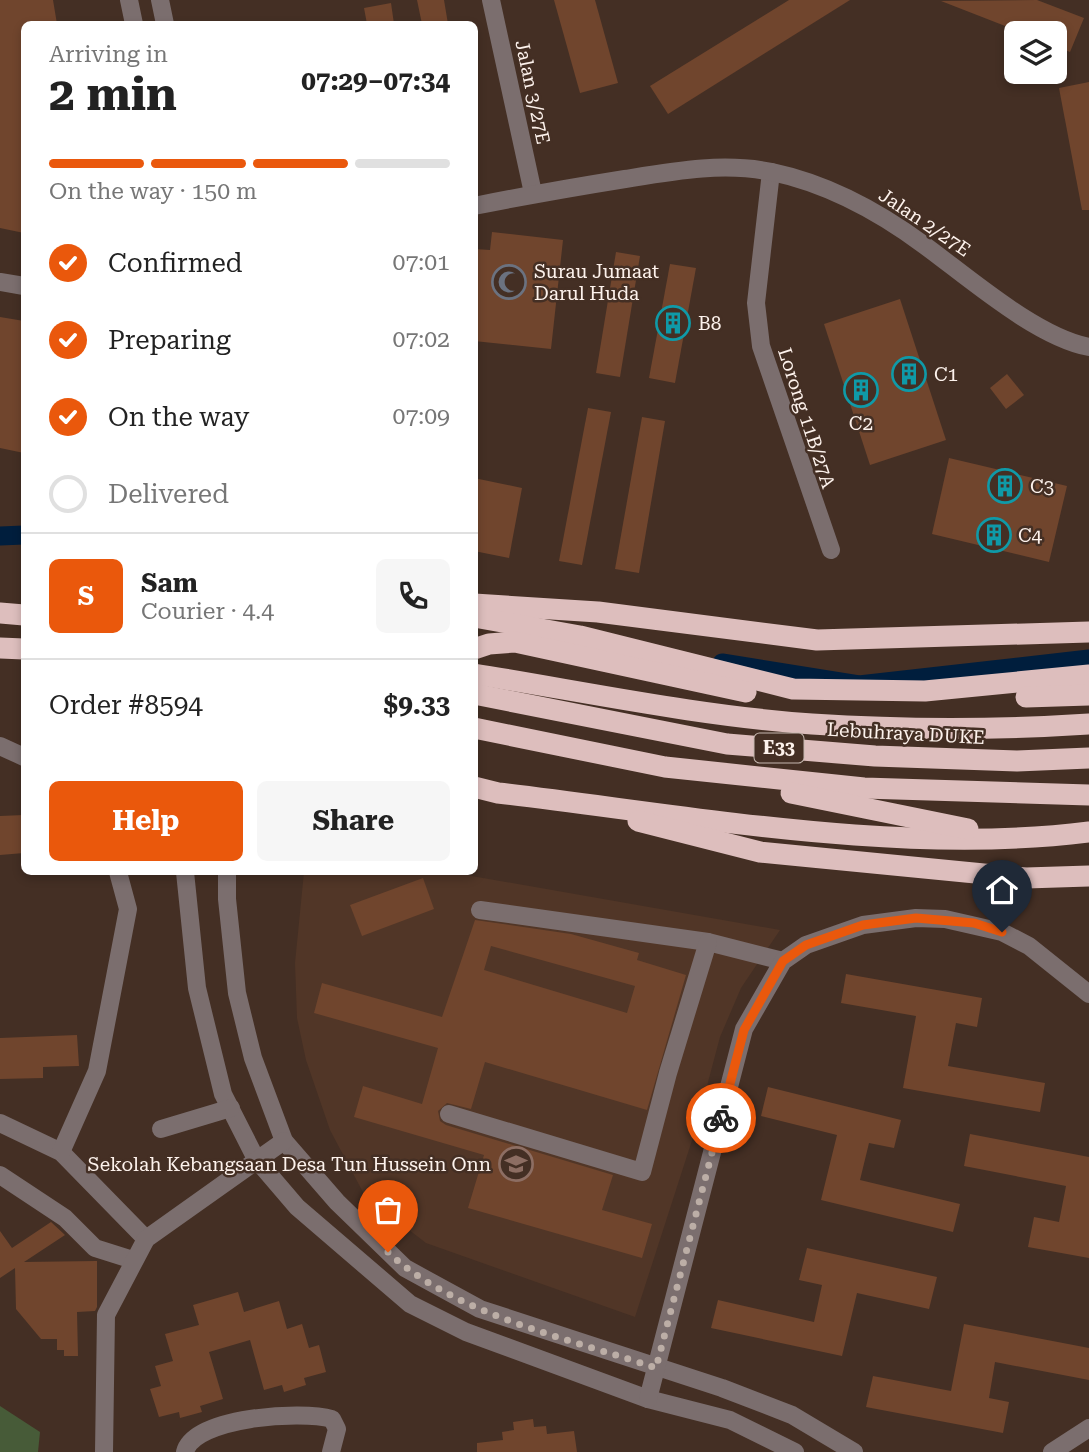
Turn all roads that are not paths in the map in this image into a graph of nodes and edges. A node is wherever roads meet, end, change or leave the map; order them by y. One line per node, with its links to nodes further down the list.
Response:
1 (129, 0): 4 (street)
2 (160, 0): 5 (street)
3 (491, 0): 7 (street, Jalan 3/27E)
4 (133, 21)
5 (164, 21)
6 (771, 172): 7 (street, Jalan 2/27E); 11 (street, Jalan 2/27E); 12 (street, Lorong 11B/27A)
7 (533, 193): 8 (street, Jalan 2/27E)
8 (478, 205)
9 (0, 282): 10 (street)
10 (21, 286)
11 (1089, 347)
12 (831, 550)
13 (478, 604): 18 (highway)
14 (21, 608): 15 (highway)
15 (0, 611): 16 (highway)
16 (21, 614)
17 (478, 618): 23 (highway)
18 (1089, 632)
19 (478, 647): 27 (highway)
20 (0, 648): 21 (highway)
21 (21, 649)
22 (478, 675): 28 (highway)
23 (1089, 676)
24 (1089, 687): 27 (highway)
25 (478, 695): 32 (highway, Lebuhraya DUKE / E33)
26 (1089, 695): 27 (highway)
27 (1026, 696)
28 (1089, 724)
29 (478, 729): 33 (highway, E33)
30 (0, 746): 31 (street)
31 (21, 756)
32 (1089, 758)
33 (665, 767): 35 (highway, E33); 37 (highway)
34 (478, 788): 36 (highway)
35 (1089, 795)
36 (556, 800): 37 (highway); 41 (highway)
37 (1089, 831)
38 (119, 875): 51 (street)
39 (186, 875): 46 (street)
40 (227, 875): 50 (street)
41 (1089, 876)
42 (480, 910): 43 (street)
43 (708, 942): 44 (street); 47 (street)
44 (783, 961): 45 (street); 56 (street)
45 (1089, 994)
46 (231, 1108): 49 (street); 52 (street)
47 (449, 1114)
48 (0, 1123): 51 (street)
49 (161, 1129)
50 (284, 1141): 52 (street); 56 (street)
51 (61, 1152): 54 (street)
52 (256, 1158): 54 (street); 57 (street)
53 (0, 1175): 55 (street)
54 (146, 1239): 55 (street)
55 (133, 1260): 59 (street)
56 (656, 1368): 57 (street); 63 (street)
57 (648, 1399): 62 (street)
58 (1088, 1431): 64 (street)
59 (104, 1452)
60 (185, 1452): 61 (street)
61 (331, 1452)
62 (795, 1452)
63 (854, 1452)
64 (1052, 1452)

